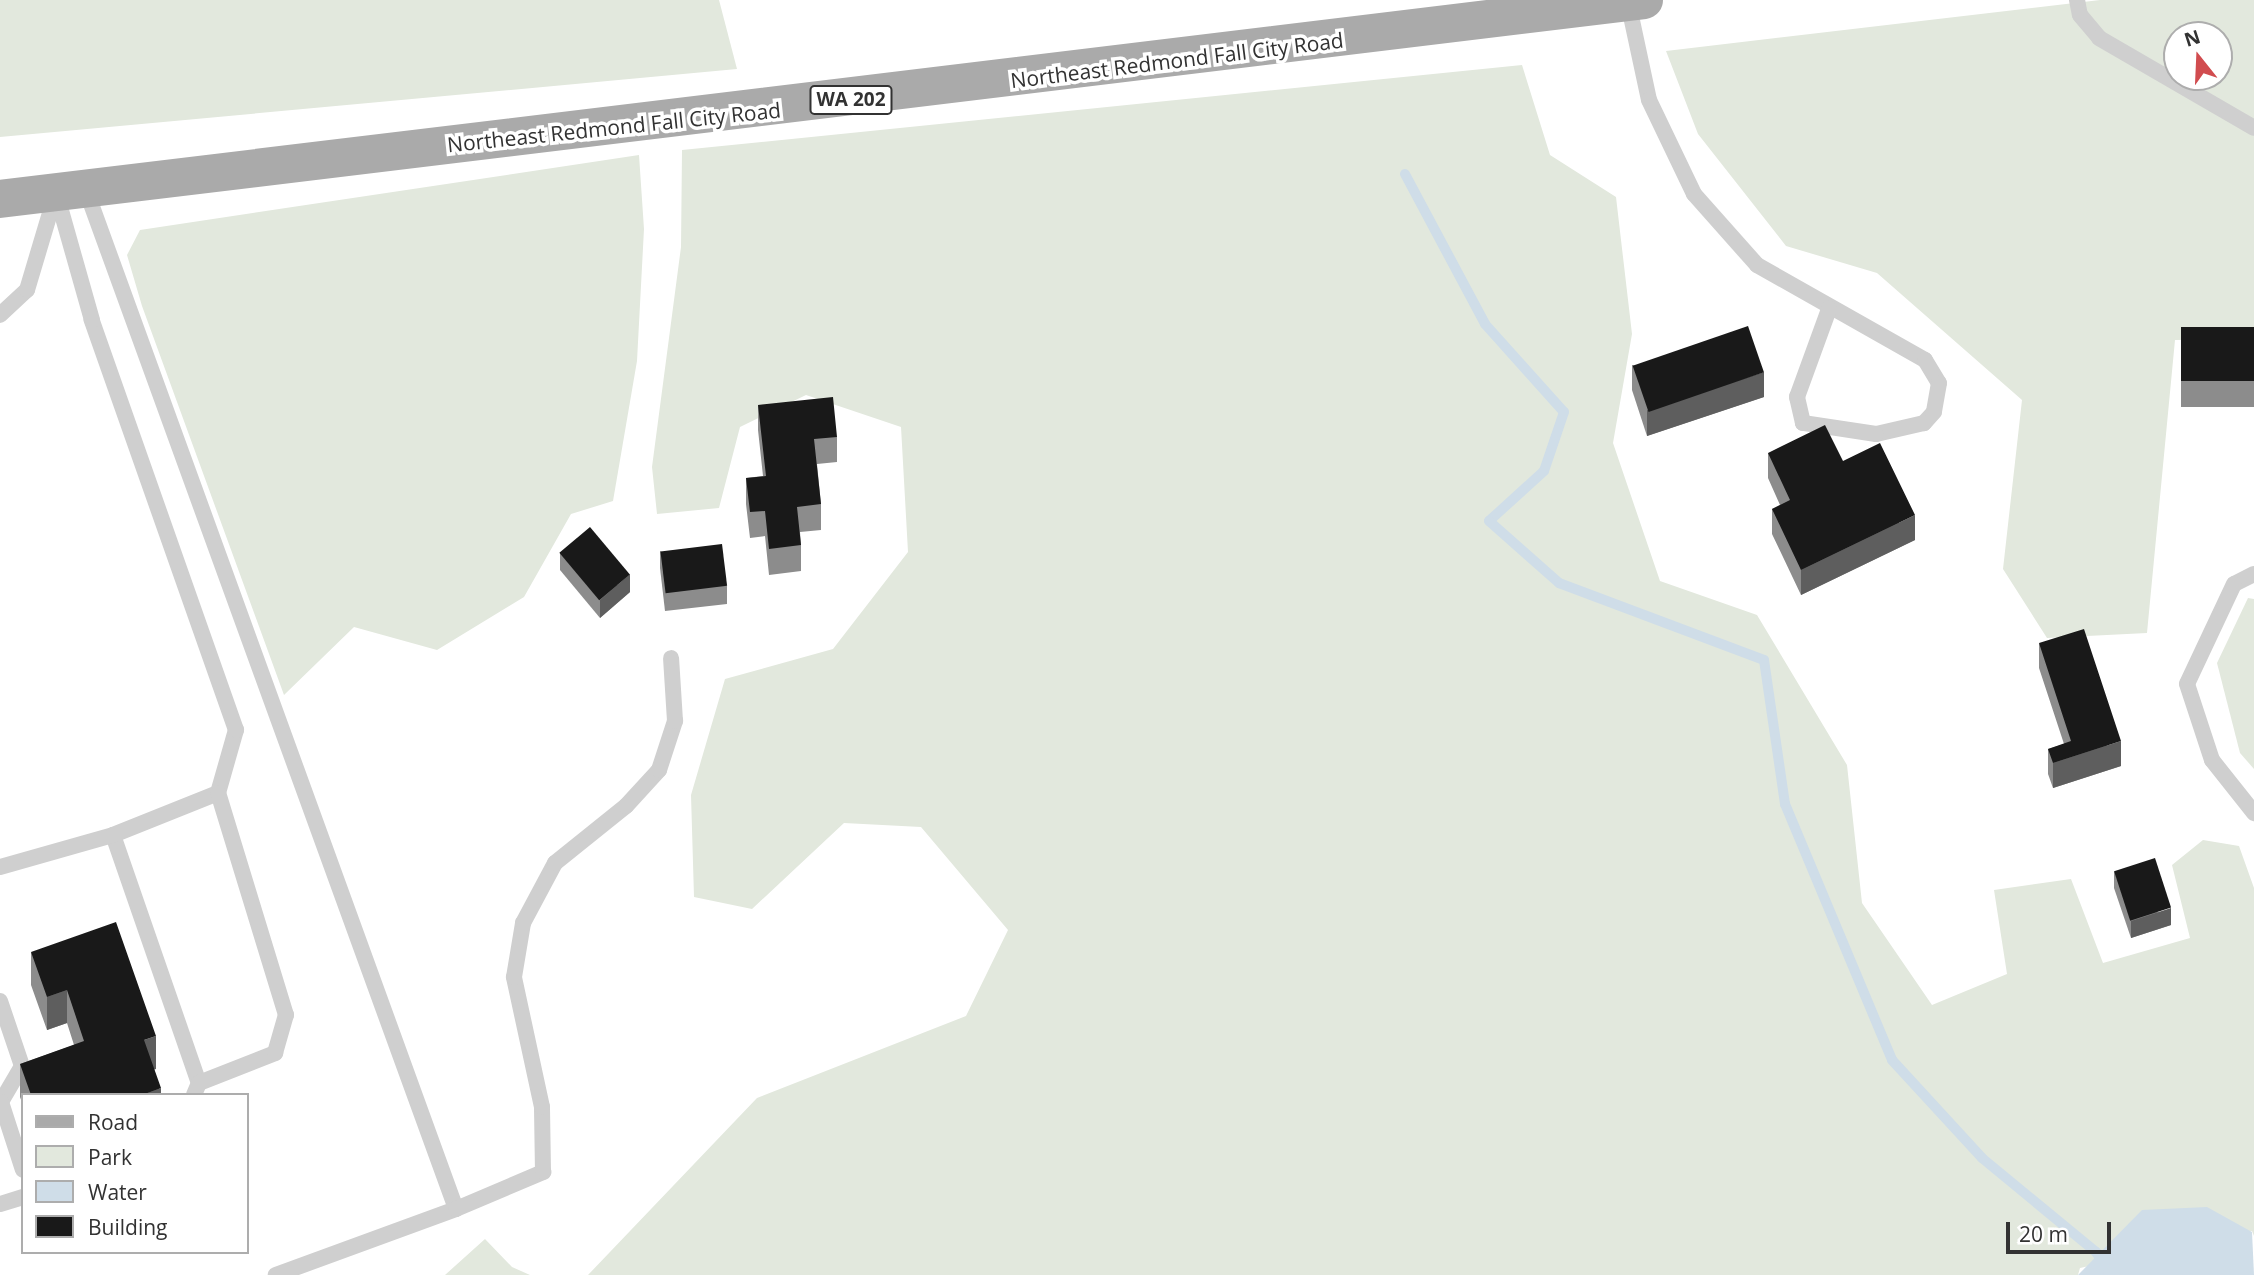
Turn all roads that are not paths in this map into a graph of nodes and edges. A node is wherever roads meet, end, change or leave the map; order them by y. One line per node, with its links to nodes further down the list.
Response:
1 (2077, 0): 3 (lane)
2 (1636, 1): 4 (main road, Northeast Redmond Fall City Road / WA 202); 6 (lane)
3 (2254, 128)
4 (71, 192): 5 (main road, Northeast Redmond Fall City Road / WA 202); 7 (lane); 10 (lane); 19 (lane)
5 (0, 199)
6 (1829, 309): 6 (lane)
7 (0, 315)
8 (2254, 574): 11 (lane)
9 (671, 658): 19 (lane)
10 (218, 793): 12 (lane); 15 (lane)
11 (2254, 813)
12 (113, 835): 13 (lane); 15 (lane)
13 (0, 867)
14 (0, 1001): 16 (lane)
15 (197, 1089)
16 (21, 1164)
17 (21, 1198): 18 (lane)
18 (0, 1204)
19 (456, 1209): 20 (lane)
20 (276, 1275)

